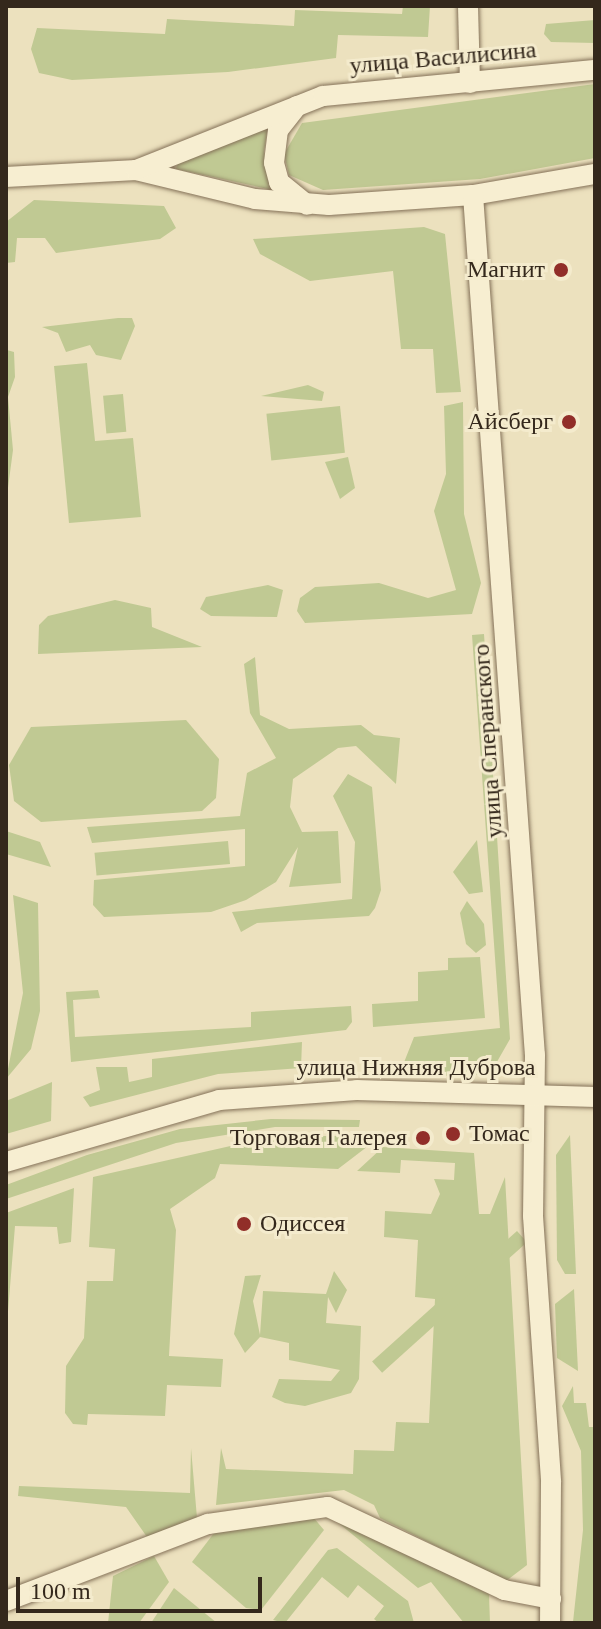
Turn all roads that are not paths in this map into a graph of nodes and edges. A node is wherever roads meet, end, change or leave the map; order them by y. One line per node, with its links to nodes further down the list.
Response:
1 (468, 6): 3 (street)
2 (595, 70): 3 (street, улица Василисина)
3 (470, 83): 4 (street, улица Василисина)
4 (298, 105): 5 (street, улица Василисина); 9 (street)
5 (136, 170): 7 (street, улица Василисина); 9 (street, улица Василисина)
6 (595, 174): 8 (street, улица Василисина)
7 (6, 177)
8 (473, 195): 9 (street, улица Василисина); 10 (street, улица Сперанского)
9 (307, 205)
10 (533, 1094): 11 (street, улица Нижняя Дуброва); 12 (street, улица Нижняя Дуброва); 13 (street, улица Сперанского)
11 (595, 1097)
12 (6, 1162)
13 (551, 1599): 14 (street); 15 (street, улица Сперанского)
14 (6, 1601)
15 (550, 1623)

